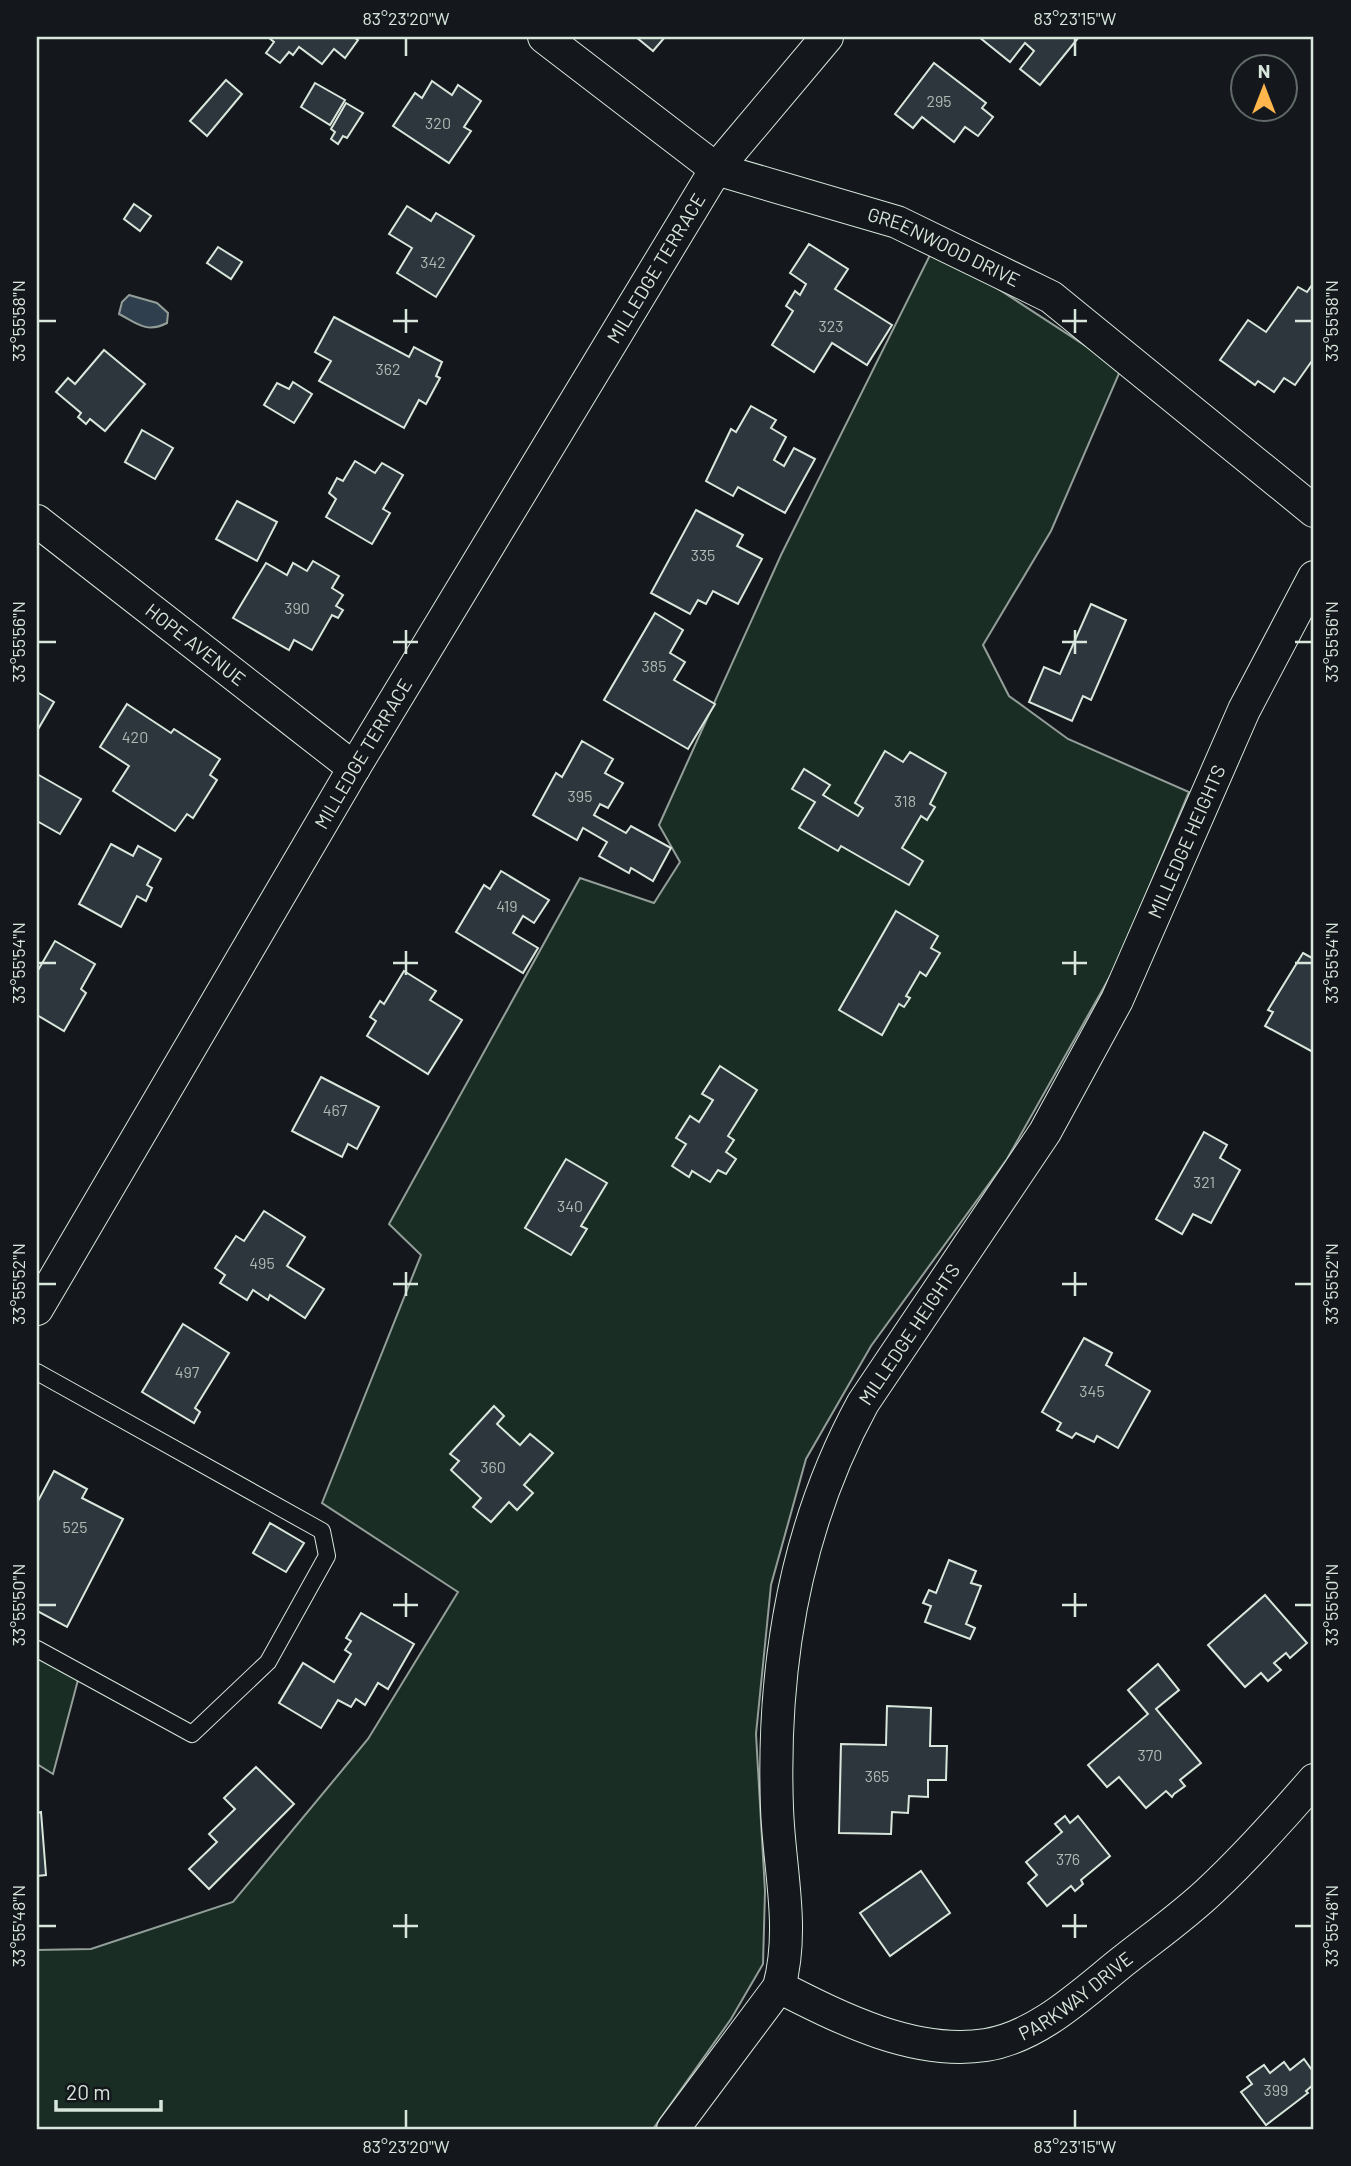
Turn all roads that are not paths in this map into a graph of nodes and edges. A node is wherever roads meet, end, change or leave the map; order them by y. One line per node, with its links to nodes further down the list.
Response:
1 (544, 37): 3 (street, GREENWOOD DRIVE)
2 (827, 37): 3 (street, MILLEDGE TERRACE)
3 (716, 169): 4 (street, GREENWOOD DRIVE); 7 (street, MILLEDGE TERRACE)
4 (1314, 511)
5 (37, 521): 7 (street, HOPE AVENUE)
6 (1314, 577): 12 (street, MILLEDGE HEIGHTS)
7 (354, 768): 8 (street, MILLEDGE TERRACE)
8 (37, 1309)
9 (37, 1372): 10 (lane)
10 (37, 1649)
11 (1312, 1784): 12 (street, PARKWAY DRIVE)
12 (779, 1987): 13 (street, MILLEDGE HEIGHTS)
13 (673, 2129)

